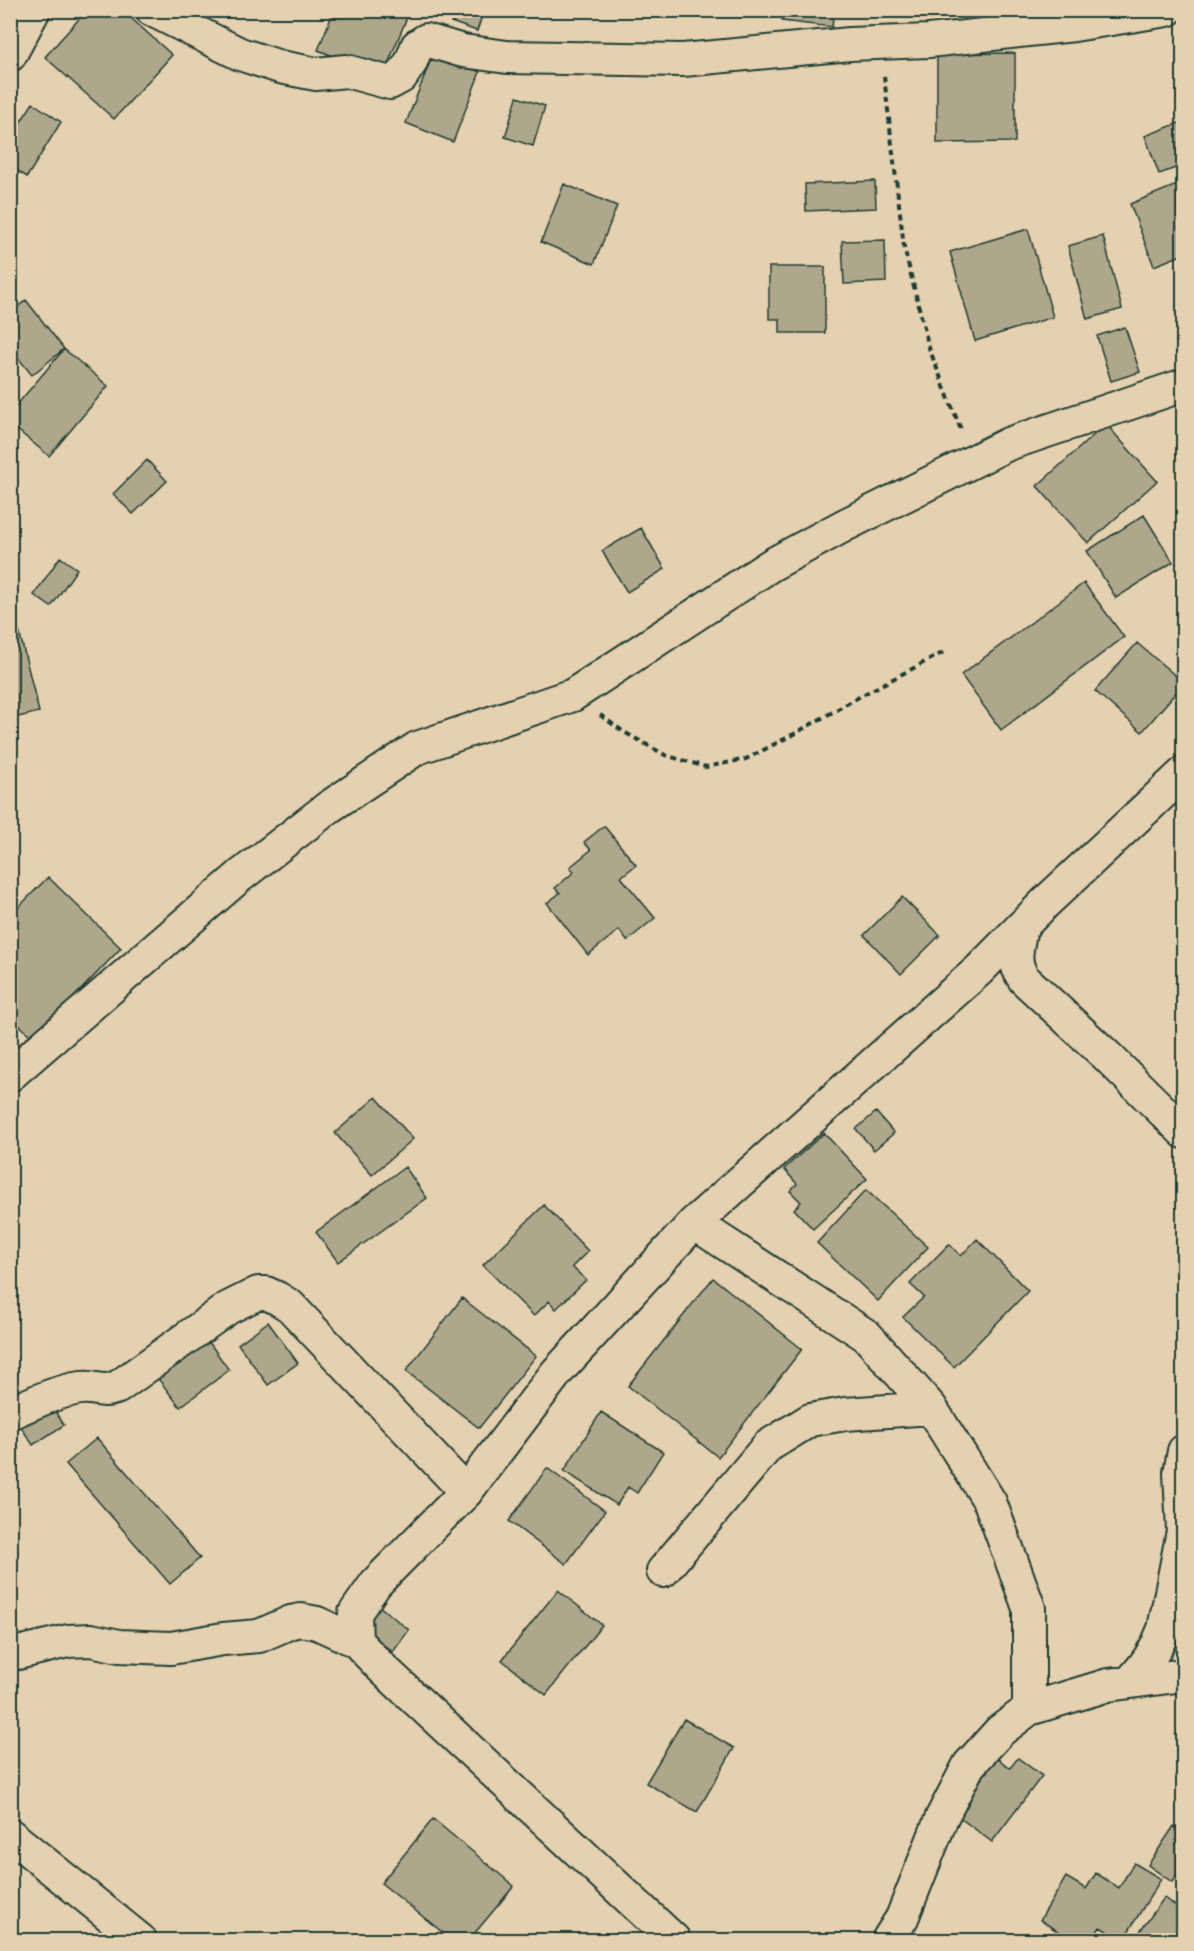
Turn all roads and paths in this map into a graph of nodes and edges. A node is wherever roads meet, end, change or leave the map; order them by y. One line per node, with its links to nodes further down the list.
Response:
1 (34, 10): 6 (street)
2 (1167, 10): 4 (street)
3 (170, 15): 5 (street)
4 (956, 24): 5 (street)
5 (881, 43): 8 (path)
6 (10, 55)
7 (1184, 386): 8 (street)
8 (973, 462): 10 (street)
9 (946, 651): 10 (path)
10 (573, 695): 13 (street)
11 (1184, 773): 12 (street)
12 (1021, 927): 14 (street); 15 (street)
13 (10, 1075)
14 (1184, 1132)
15 (694, 1223): 16 (street); 19 (street)
16 (931, 1408): 20 (street); 25 (street)
17 (10, 1413): 19 (street)
18 (1184, 1450): 24 (street)
19 (466, 1492): 21 (street)
20 (663, 1571)
21 (356, 1641): 22 (street); 28 (street)
22 (10, 1652)
23 (1184, 1675): 24 (street)
24 (1130, 1682): 25 (street)
25 (1029, 1709): 29 (street)
26 (10, 1835): 27 (street)
27 (140, 1941)
28 (674, 1941)
29 (888, 1941)

